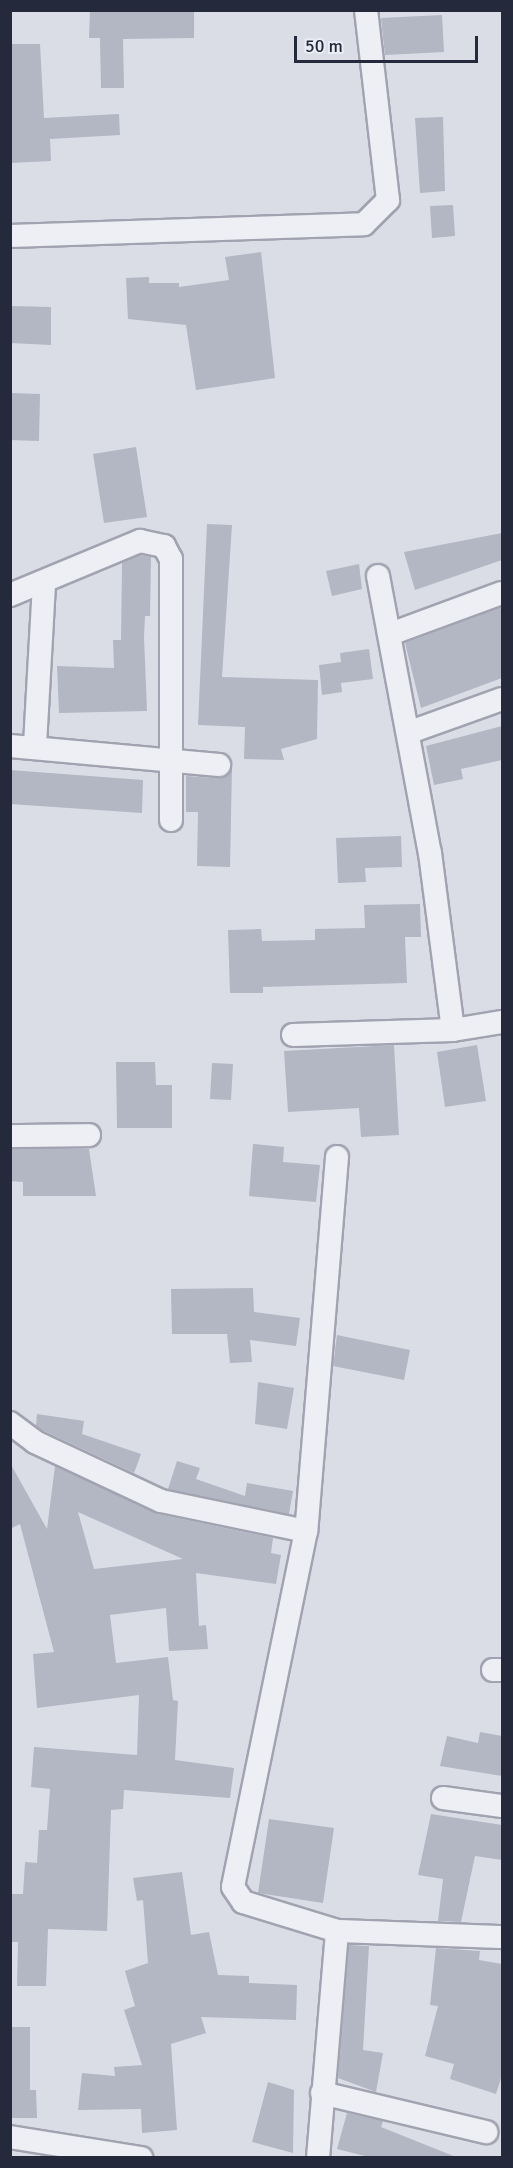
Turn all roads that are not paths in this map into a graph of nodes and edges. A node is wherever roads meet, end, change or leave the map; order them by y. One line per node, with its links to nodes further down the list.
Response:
1 (366, 10): 2 (street)
2 (10, 236)
3 (378, 576): 7 (street)
4 (44, 582): 6 (street); 11 (street); 12 (street)
5 (502, 593): 7 (street)
6 (10, 595)
7 (393, 633): 9 (street)
8 (502, 699): 9 (street)
9 (410, 732): 16 (street)
10 (10, 746): 11 (street)
11 (35, 746): 12 (street)
12 (168, 761): 13 (street); 14 (street)
13 (219, 765)
14 (171, 820)
15 (502, 1022): 16 (street)
16 (453, 1030): 17 (street)
17 (293, 1035)
18 (89, 1135): 19 (street)
19 (10, 1136)
20 (337, 1157): 22 (street)
21 (10, 1423): 22 (street)
22 (306, 1531): 25 (street)
23 (443, 1798): 24 (street)
24 (502, 1806)
25 (337, 1931): 26 (street); 27 (street)
26 (502, 1937)
27 (322, 2093): 28 (street); 31 (street)
28 (486, 2132)
29 (10, 2137): 30 (street)
30 (141, 2157)
31 (318, 2157)

